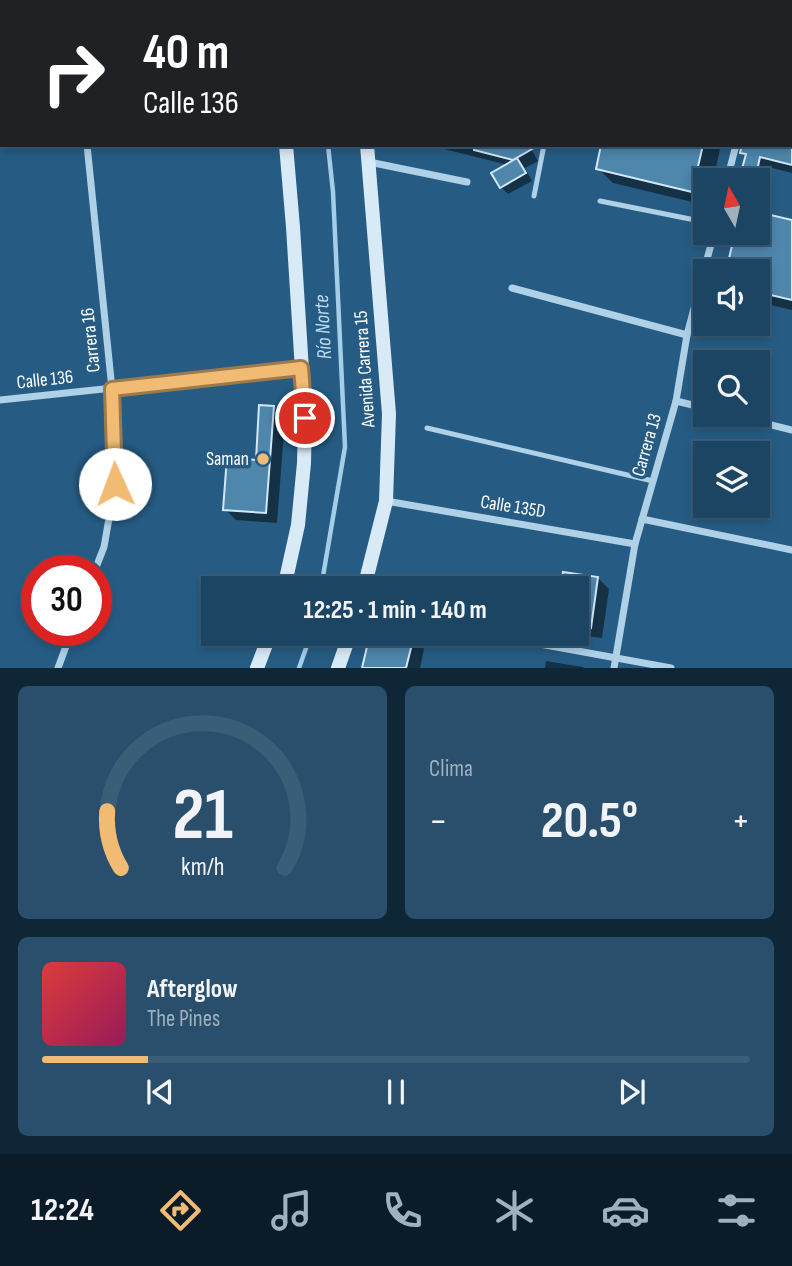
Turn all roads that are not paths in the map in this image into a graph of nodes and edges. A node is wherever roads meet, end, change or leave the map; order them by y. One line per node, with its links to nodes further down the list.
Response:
1 (87, 147): 16 (street, Carrera 16)
2 (286, 147): 15 (main road)
3 (367, 147): 6 (main road, Avenida Carrera 15)
4 (544, 147): 9 (lane)
5 (735, 147): 7 (street)
6 (369, 162): 8 (street); 24 (main road, Avenida Carrera 15)
7 (730, 168)
8 (467, 182)
9 (534, 196)
10 (600, 201): 11 (lane)
11 (693, 220)
12 (711, 245): 14 (street, Carrera 13)
13 (512, 288): 14 (street)
14 (687, 335): 18 (street, Carrera 13)
15 (301, 368): 16 (street, Calle 136); 29 (main road)
16 (112, 389): 17 (street, Calle 136); 28 (street, Carrera 16)
17 (0, 400)
18 (676, 401): 19 (street); 23 (street, Carrera 13)
19 (693, 405)
20 (770, 425): 22 (street)
21 (427, 428): 23 (lane)
22 (792, 430)
23 (653, 481): 25 (street, Carrera 13)
24 (386, 501): 26 (street, Calle 135D); 30 (main road, Avenida Carrera 15)
25 (642, 519): 26 (street, Carrera 13); 27 (street)
26 (635, 544): 35 (street, Carrera 13)
27 (792, 550)
28 (101, 555)
29 (287, 576)
30 (367, 576)
31 (66, 646): 36 (street)
32 (265, 646): 37 (main road)
33 (346, 646): 38 (main road)
34 (553, 646): 35 (street)
35 (615, 657): 39 (street, Carrera 13); 40 (street)
36 (58, 667)
37 (257, 667)
38 (338, 667)
39 (614, 667)
40 (671, 667)

